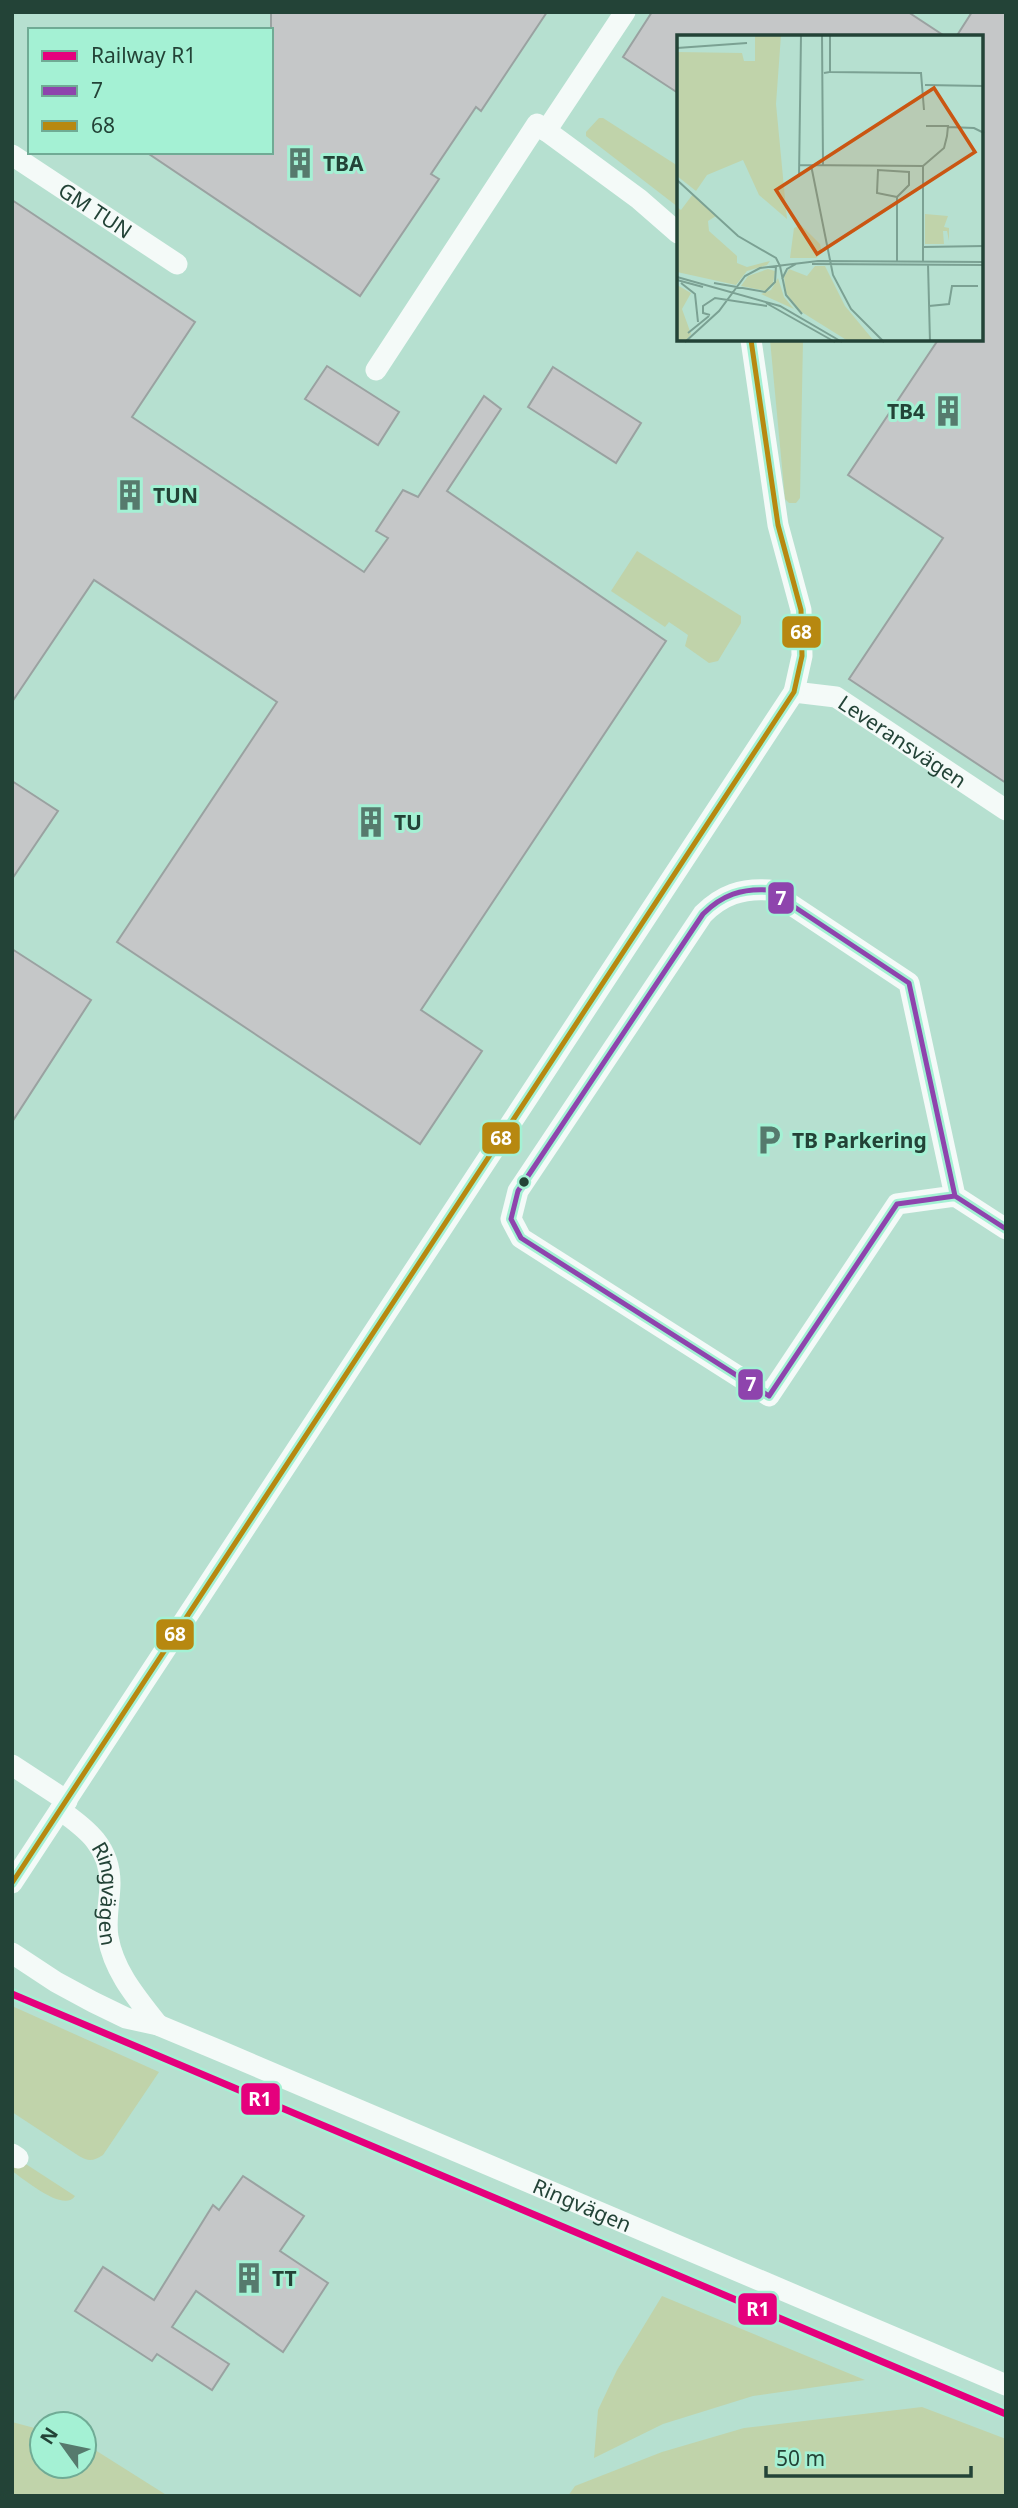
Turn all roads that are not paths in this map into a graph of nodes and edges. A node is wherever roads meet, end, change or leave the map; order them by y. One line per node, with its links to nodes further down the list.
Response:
1 (625, 12): 2 (street)
2 (541, 128): 4 (street); 7 (street)
3 (12, 155): 5 (street, GM TUN)
4 (677, 232)
5 (177, 264)
6 (751, 341): 8 (street)
7 (376, 370)
8 (794, 692): 9 (street, Leveransvägen); 13 (street)
9 (1006, 810)
10 (955, 1196): 10 (street); 11 (street)
11 (1006, 1229)
12 (12, 1765): 13 (street, Ringvägen)
13 (64, 1806): 14 (street); 16 (street, Ringvägen)
14 (12, 1883)
15 (12, 1953): 16 (street, Ringvägen)
16 (158, 2025): 17 (street, Ringvägen)
17 (1006, 2385)

